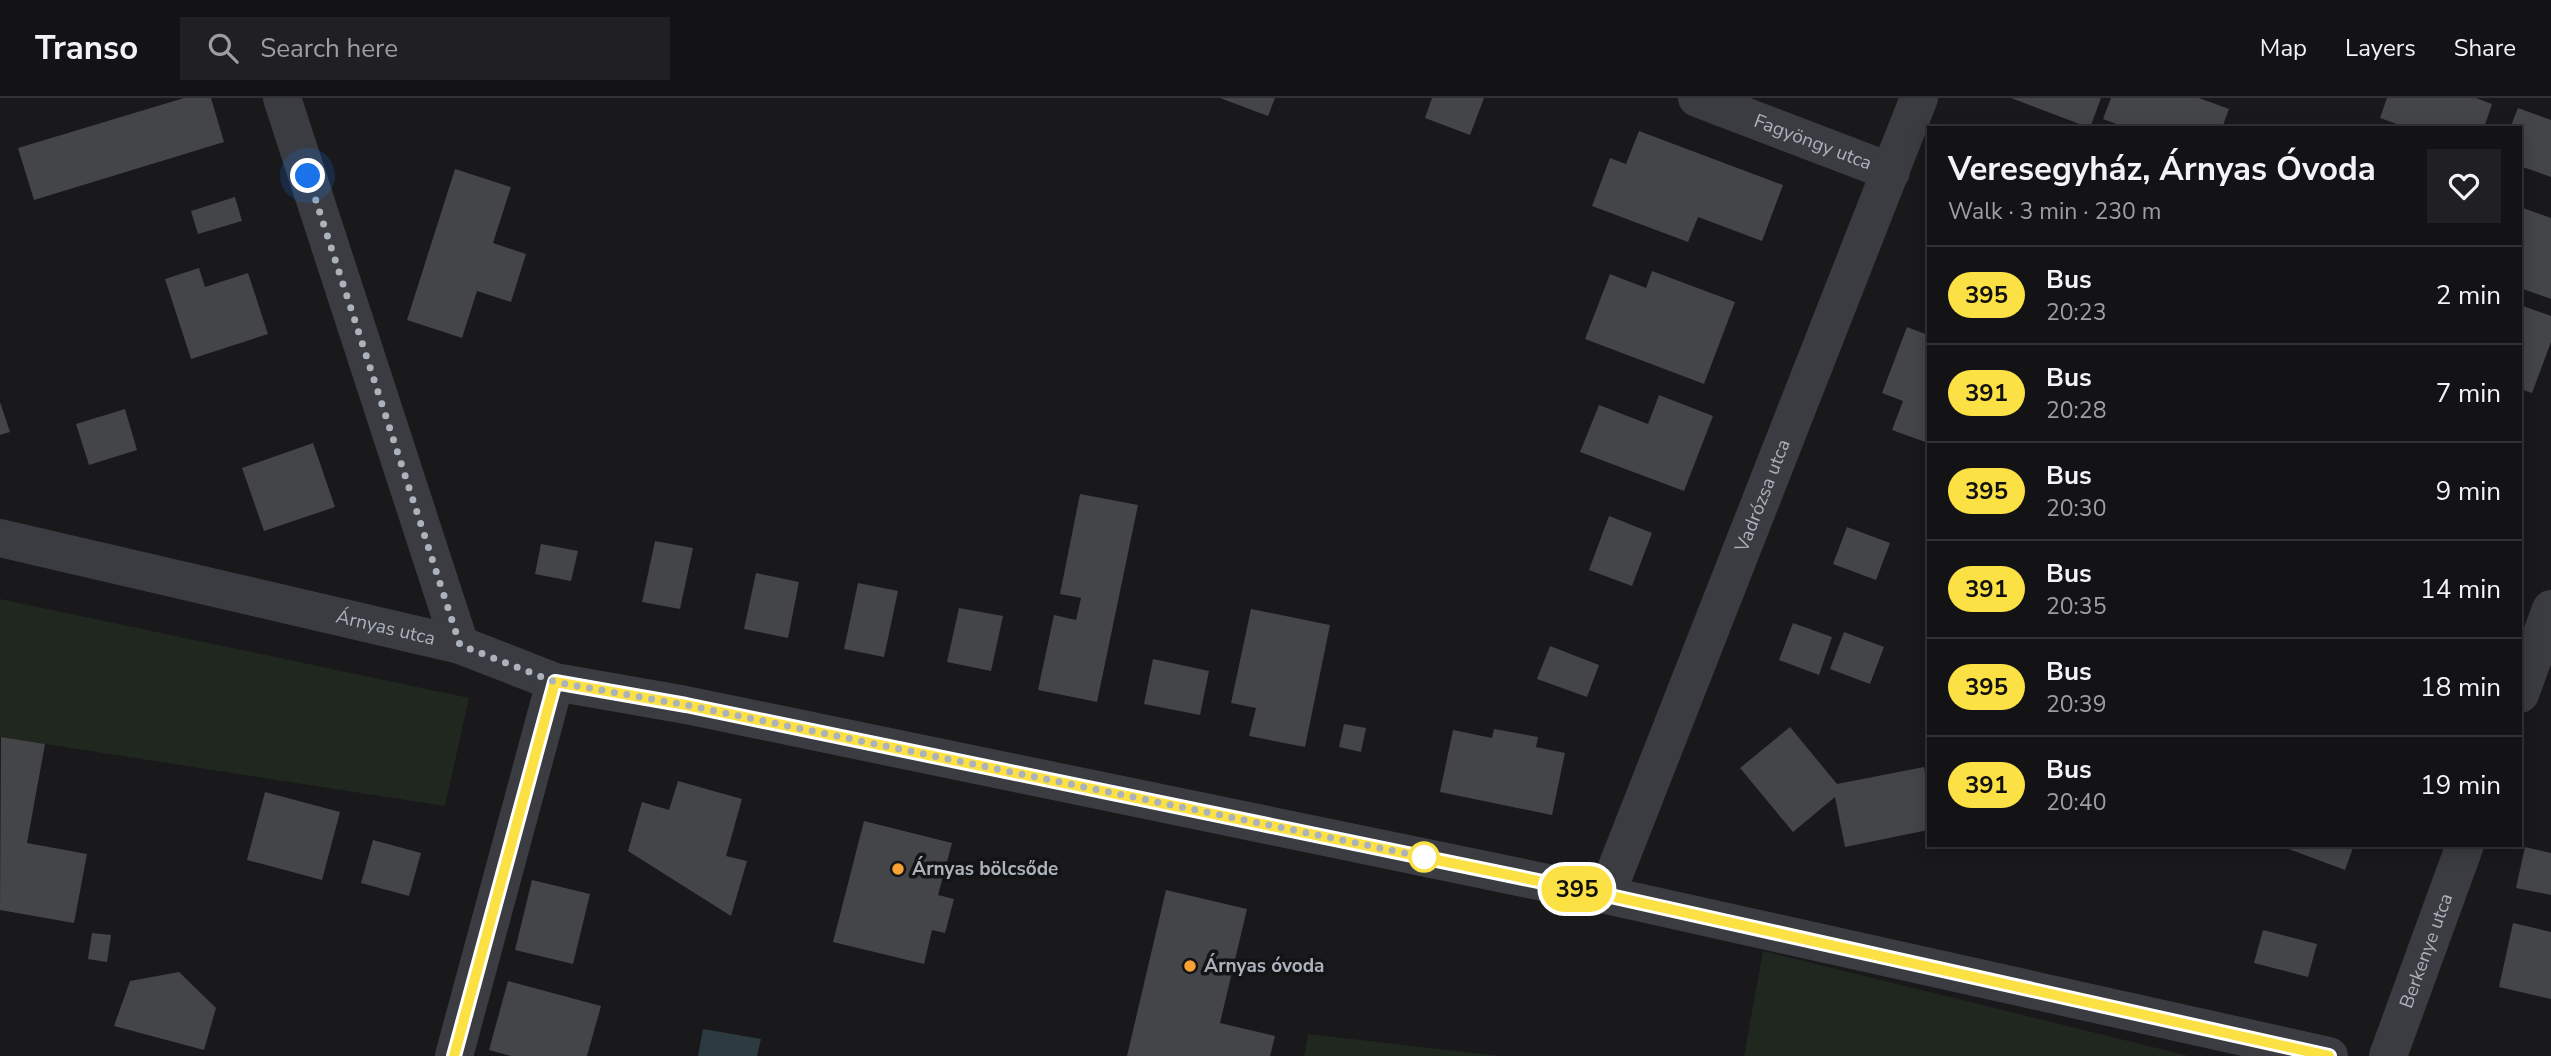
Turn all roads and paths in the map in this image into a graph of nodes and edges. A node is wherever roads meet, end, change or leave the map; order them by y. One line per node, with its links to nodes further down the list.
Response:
1 (282, 98): 7 (street)
2 (1697, 98): 4 (street, Fagyöngy utca)
3 (1919, 98): 4 (street, Vadrózsa utca)
4 (1891, 172): 11 (street, Vadrózsa utca)
5 (0, 538): 7 (street, Árnyas utca)
6 (2551, 609): 9 (street)
7 (460, 645): 8 (street, Árnyas utca)
8 (555, 682): 11 (street, Árnyas utca); 12 (street)
9 (2522, 689)
10 (2464, 847): 14 (street, Berkenye utca)
11 (1606, 895): 13 (street, Árnyas utca)
12 (454, 1056)
13 (2329, 1056)
14 (2388, 1056)

